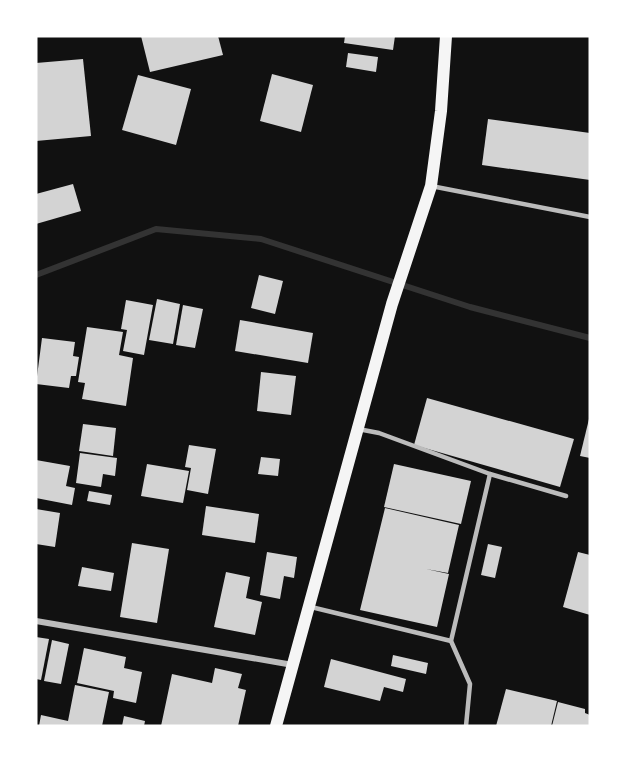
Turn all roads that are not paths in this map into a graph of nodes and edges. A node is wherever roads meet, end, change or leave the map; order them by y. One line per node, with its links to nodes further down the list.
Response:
1 (446, 36): 2 (main road)
2 (431, 186): 3 (lane); 4 (main road)
3 (590, 217)
4 (358, 429): 5 (lane); 7 (main road)
5 (490, 474): 6 (lane); 9 (lane)
6 (566, 496)
7 (308, 607): 9 (lane); 10 (main road)
8 (36, 621): 10 (street)
9 (451, 641): 12 (lane)
10 (294, 665): 11 (main road)
11 (276, 726)
12 (466, 726)

